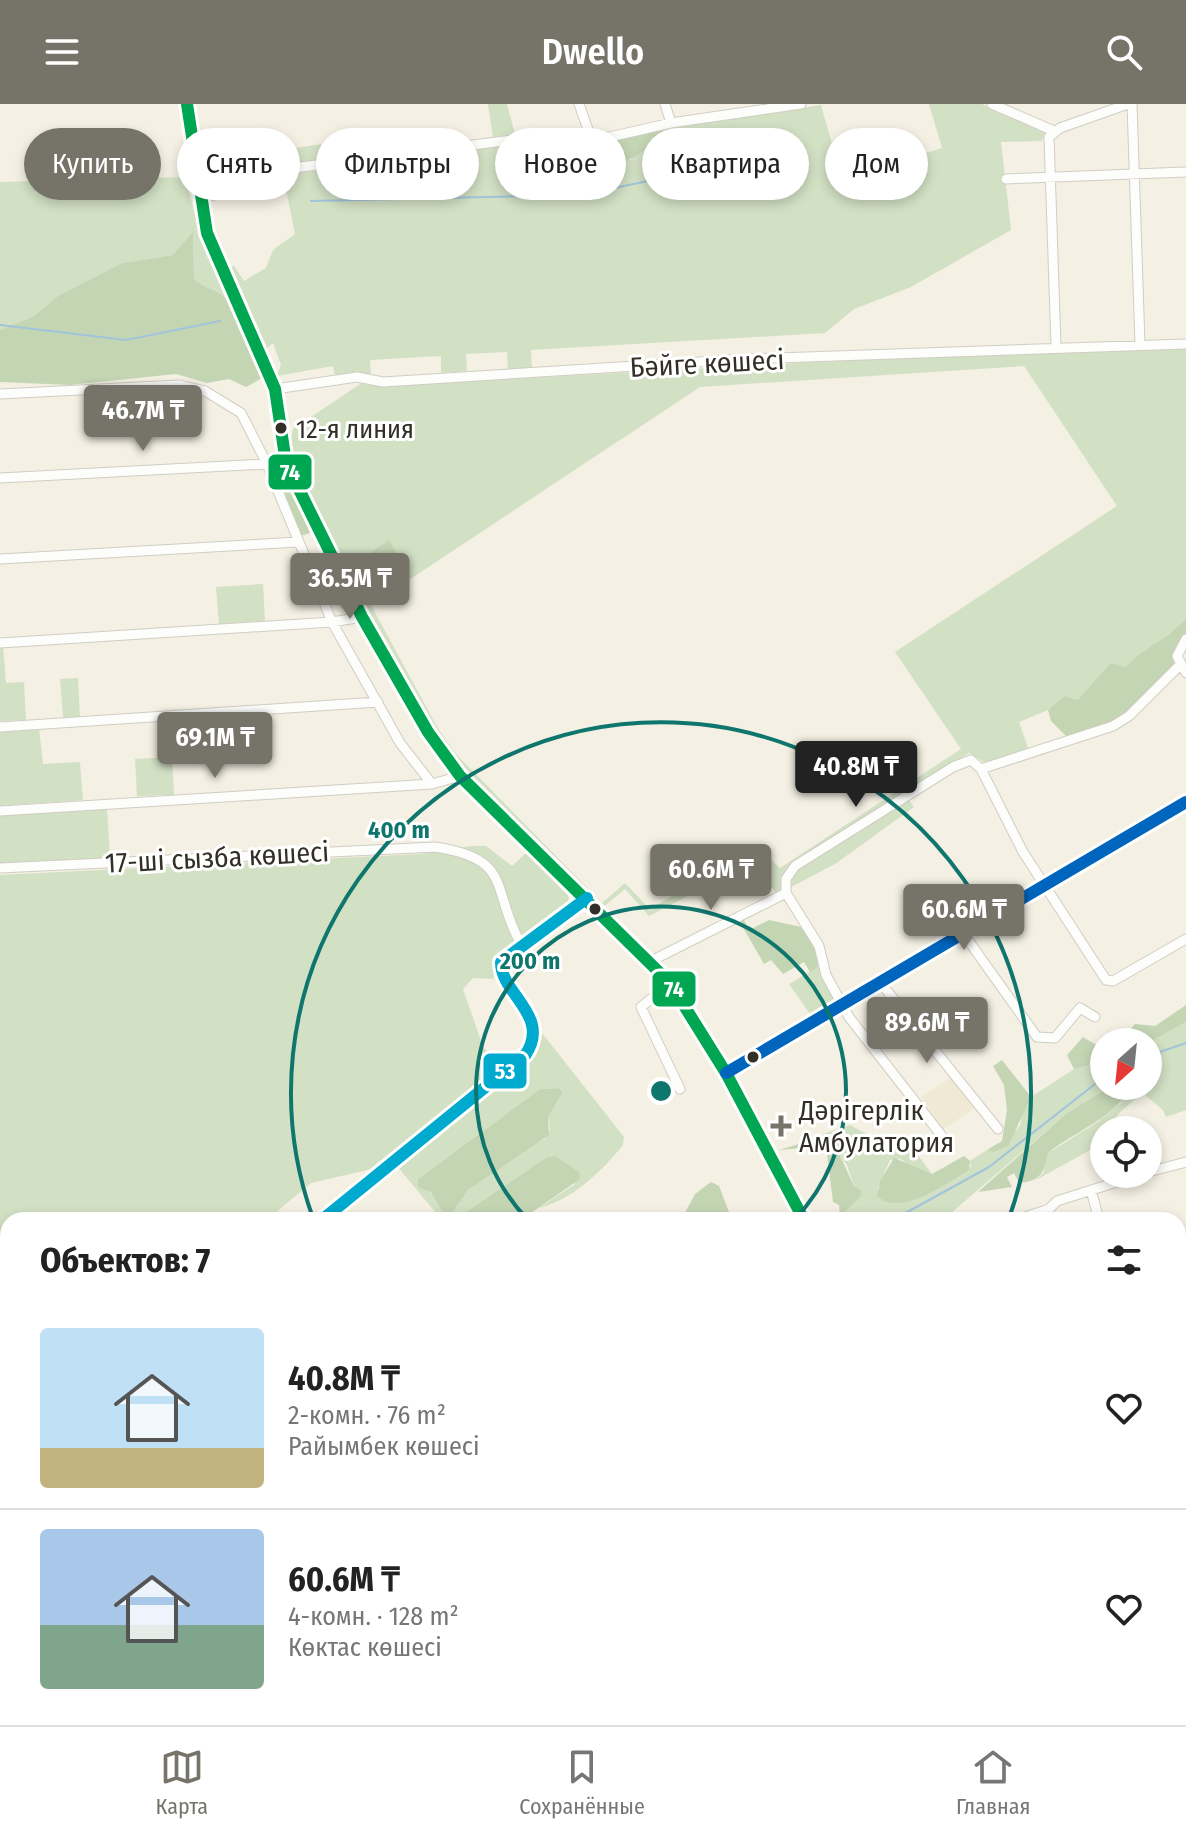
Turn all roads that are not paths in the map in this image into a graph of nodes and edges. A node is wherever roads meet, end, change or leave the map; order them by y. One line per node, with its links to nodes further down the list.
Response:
1 (187, 104): 9 (street)
2 (579, 104): 10 (street)
3 (665, 104): 8 (street)
4 (801, 104): 7 (street)
5 (992, 104): 12 (street)
6 (1130, 104): 12 (street); 16 (street)
7 (755, 108): 8 (street)
8 (671, 123): 11 (street)
9 (190, 128)
10 (587, 128)
11 (626, 133)
12 (1052, 134): 17 (street)
13 (495, 142): 14 (street)
14 (300, 167)
15 (1186, 172): 16 (street)
16 (1134, 174): 17 (street); 20 (street)
17 (1049, 177): 18 (street); 22 (street)
18 (1006, 179)
19 (199, 200): 23 (street)
20 (1140, 344): 21 (street, Бәйге көшесі); 22 (street, Бәйге көшесі)
21 (1186, 344)
22 (1056, 346): 23 (street, Бәйге көшесі)
23 (275, 389): 26 (street)
24 (0, 394): 25 (street)
25 (266, 462): 26 (street); 27 (street); 28 (street)
26 (286, 463): 30 (street)
27 (0, 478)
28 (298, 542): 29 (street); 31 (street)
29 (0, 559)
30 (362, 617): 31 (street); 38 (street)
31 (332, 622): 33 (street); 35 (street)
32 (1186, 639): 34 (street)
33 (0, 643)
34 (1183, 668): 37 (street)
35 (378, 702): 36 (street); 39 (street)
36 (0, 727)
37 (981, 769): 43 (street); 44 (street)
38 (460, 776): 39 (street); 45 (street)
39 (432, 784): 41 (street)
40 (1186, 802): 43 (street)
41 (0, 811)
42 (0, 868): 48 (street, 17-ші сызба көшесі)
43 (1044, 886): 46 (street); 47 (street)
44 (786, 893): 49 (street); 52 (street)
45 (587, 898): 48 (street); 49 (street)
46 (963, 933): 50 (street); 53 (street)
47 (1186, 939)
48 (521, 944): 63 (street)
49 (651, 961): 51 (street)
50 (880, 982): 52 (street); 56 (street)
51 (670, 983): 54 (street); 55 (street)
52 (842, 1006): 54 (street); 57 (street)
53 (1095, 1017)
54 (726, 1073): 64 (street)
55 (680, 1089)
56 (998, 1129)
57 (945, 1140)
58 (1186, 1162): 59 (street)
59 (1162, 1168)
60 (1097, 1188): 61 (street)
61 (1091, 1190): 62 (street); 67 (street)
62 (1049, 1209): 65 (street); 66 (street)
63 (332, 1212)
64 (800, 1212)
65 (1040, 1212)
66 (1050, 1212)
67 (1097, 1212)

